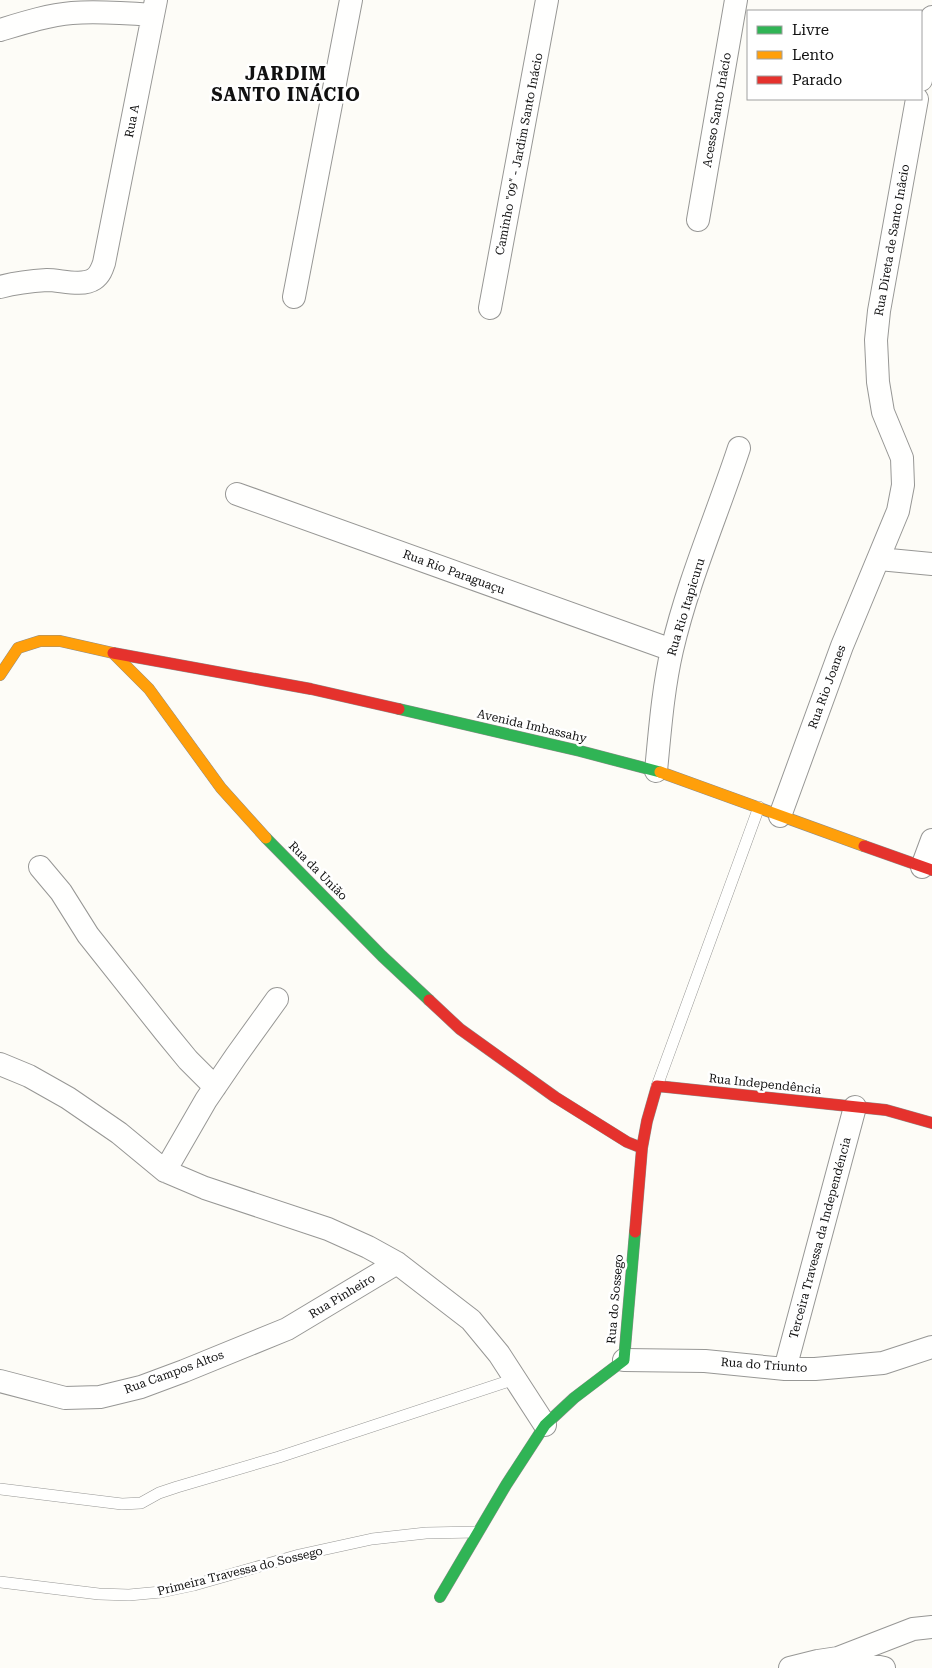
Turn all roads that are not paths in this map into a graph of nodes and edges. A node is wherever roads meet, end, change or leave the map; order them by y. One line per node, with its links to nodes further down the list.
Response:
1 (351, 0): 11 (street)
2 (547, 0): 12 (street, Caminho "09" - Jardim Santo Inácio)
3 (736, 0): 9 (street, Acesso Santo Inâcío)
4 (155, 8): 6 (street); 10 (street, Rua A)
5 (932, 17): 7 (street)
6 (0, 30)
7 (922, 74)
8 (917, 100): 13 (street, Rua Direta de Santo Inâcio)
9 (698, 220)
10 (0, 287)
11 (294, 297)
12 (490, 308)
13 (878, 382): 16 (street, Rua Rio Joanes)
14 (739, 448): 18 (street, Rua Rio Itapicuru)
15 (237, 494): 18 (street, Rua Rio Paraguaçu)
16 (879, 559): 17 (street); 23 (street, Rua Rio Joanes)
17 (932, 564)
18 (672, 650): 21 (street, Rua Rio Itapicuru)
19 (113, 653): 20 (street); 21 (street, Avenida Imbassahy); 33 (street, Rua da União)
20 (0, 675)
21 (656, 771): 22 (street, Avenida Imbassahy)
22 (759, 807): 23 (street, Avenida Imbassahy); 29 (lane)
23 (780, 816): 26 (street, Avenida Imbassahy)
24 (932, 840): 26 (street)
25 (40, 867): 30 (street)
26 (927, 869)
27 (277, 999): 30 (street)
28 (0, 1064): 34 (street)
29 (657, 1086): 31 (street, Rua Independência); 33 (street)
30 (215, 1087): 34 (street)
31 (855, 1107): 32 (street, Rua Independência); 39 (street, Terceira Travessa da Independéncia)
32 (932, 1123)
33 (642, 1148): 38 (street, Rua do Sossego)
34 (165, 1171): 35 (street)
35 (397, 1263): 36 (street, Rua Pinheiro); 40 (street)
36 (287, 1329): 41 (street, Rua Campos Altos)
37 (932, 1347): 39 (street, Rua do Triunto)
38 (624, 1360): 39 (street, Rua do Triunto); 42 (street, Rua do Sossego)
39 (785, 1369)
40 (515, 1379): 42 (street); 43 (lane)
41 (0, 1381)
42 (545, 1425): 44 (street, Rua do Sossego)
43 (0, 1489)
44 (479, 1532): 45 (lane, Primeira Travessa do Sossego); 46 (street, Rua do Sossego)
45 (0, 1582)
46 (440, 1597)
47 (932, 1627): 48 (street)
48 (838, 1658): 49 (street); 50 (street)
49 (790, 1668)
50 (884, 1668)

